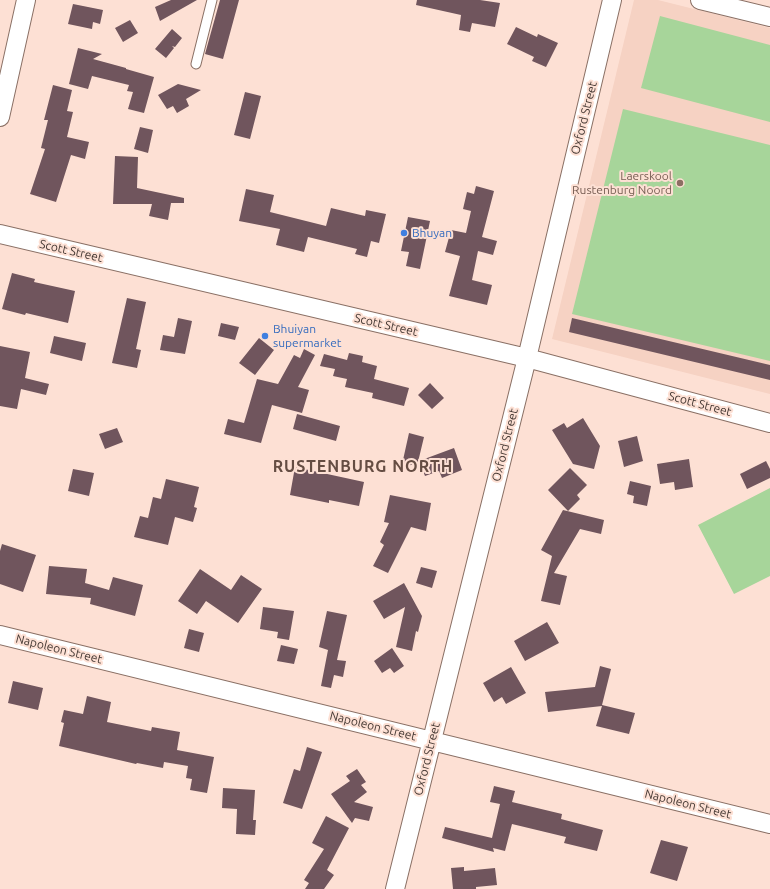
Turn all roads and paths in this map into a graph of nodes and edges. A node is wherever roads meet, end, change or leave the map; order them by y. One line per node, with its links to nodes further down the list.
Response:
1 (26, 0): 7 (street)
2 (212, 0): 6 (lane)
3 (612, 0): 9 (street, Oxford Street)
4 (700, 0): 5 (street)
5 (770, 17)
6 (196, 64)
7 (0, 117)
8 (0, 234): 9 (street, Scott Street)
9 (526, 358): 10 (street, Scott Street); 12 (street, Oxford Street)
10 (770, 423)
11 (0, 635): 12 (street, Napoleon Street)
12 (432, 740): 13 (street, Napoleon Street); 14 (street, Oxford Street)
13 (770, 824)
14 (395, 889)

